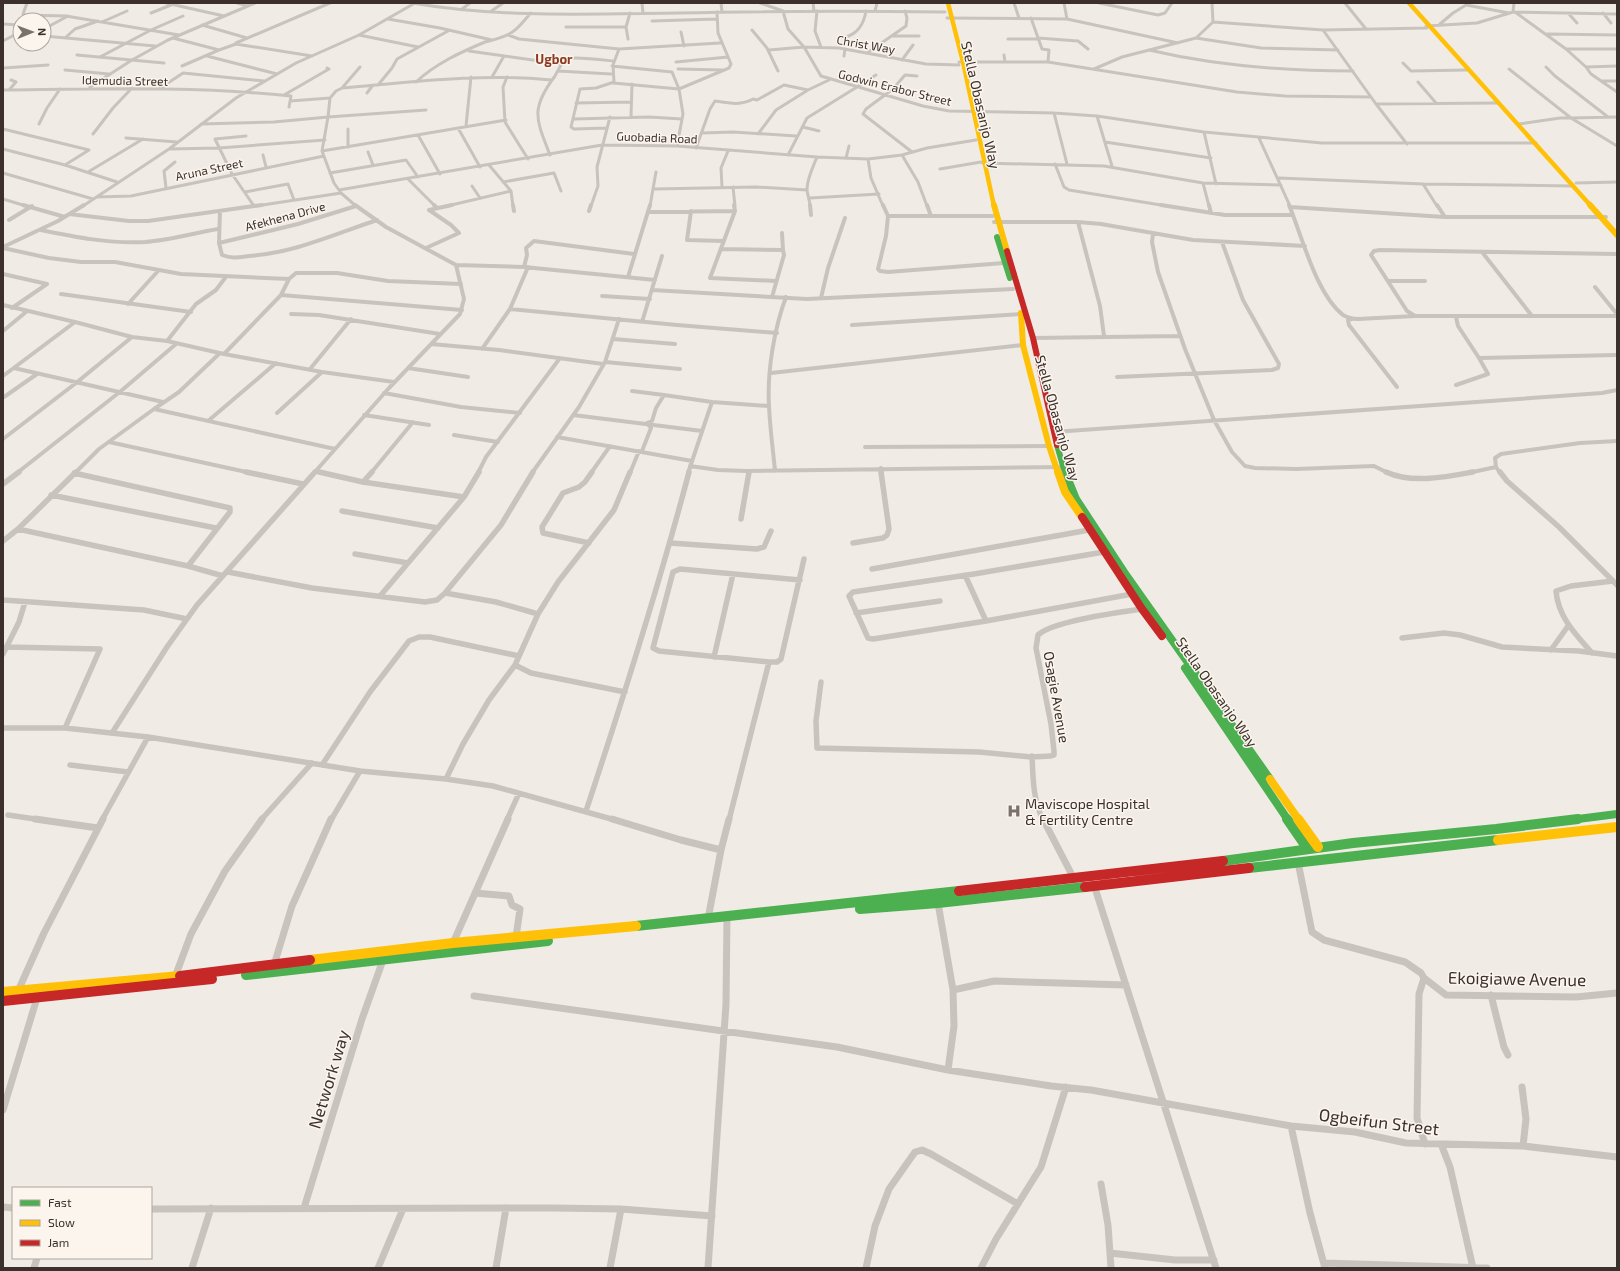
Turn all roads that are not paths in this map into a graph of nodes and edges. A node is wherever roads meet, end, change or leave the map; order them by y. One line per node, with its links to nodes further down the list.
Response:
1 (28, 3): 47 (street)
2 (166, 3): 26 (street)
3 (237, 3): 27 (street)
4 (255, 3): 27 (street)
5 (330, 3): 85 (street)
6 (413, 3): 28 (street); 54 (street)
7 (454, 3): 28 (street)
8 (470, 3): 29 (street)
9 (503, 3): 36 (street)
10 (642, 3): 42 (street)
11 (721, 3): 38 (street)
12 (760, 3): 31 (street)
13 (813, 3): 32 (street)
14 (877, 3): 34 (street)
15 (942, 3): 50 (main road, Stella Obasanjo Way)
16 (948, 3): 50 (main road)
17 (1014, 3): 51 (street)
18 (1064, 3): 53 (street)
19 (1099, 3): 20 (street)
20 (1172, 3)
21 (1212, 3): 58 (street)
22 (1345, 3): 67 (street)
23 (1408, 3): 64 (main road)
24 (1514, 3): 39 (street)
25 (1467, 4): 39 (street); 61 (street)
26 (172, 5): 40 (street); 49 (street)
27 (248, 6): 49 (street)
28 (448, 8): 29 (street)
29 (462, 9): 36 (street)
30 (127, 11): 56 (street)
31 (784, 11): 32 (street); 38 (street); 100 (street, Godwin Erabor Street)
32 (815, 11): 33 (street); 101 (street)
33 (866, 11): 34 (street); 82 (street)
34 (874, 11): 35 (street)
35 (905, 11): 50 (street); 79 (street)
36 (490, 12): 45 (street)
37 (717, 12): 38 (street); 42 (street); 55 (street)
38 (722, 12)
39 (1512, 12): 43 (street); 61 (street); 73 (street)
40 (151, 13)
41 (630, 13): 42 (street); 45 (street); 66 (street)
42 (643, 13)
43 (1568, 13): 44 (street); 59 (street)
44 (1603, 13): 46 (street); 60 (street)
45 (531, 14): 76 (street)
46 (1617, 14)
47 (69, 16): 56 (street); 63 (street)
48 (183, 16): 68 (street)
49 (224, 16): 62 (street)
50 (948, 16): 51 (street); 128 (main road, Stella Obasanjo Way)
51 (1019, 18): 52 (street)
52 (1031, 18): 53 (street); 86 (street)
53 (1067, 18): 94 (street)
54 (388, 19): 71 (street); 75 (street)
55 (716, 19): 57 (street); 93 (street)
56 (100, 21): 68 (street); 83 (street)
57 (652, 21)
58 (1213, 22): 70 (street); 87 (street)
59 (1577, 23)
60 (1610, 23)
61 (1440, 24): 64 (street)
62 (202, 25): 74 (street); 85 (street)
63 (52, 26)
64 (1427, 26): 67 (street); 148 (main road)
65 (566, 27): 66 (street)
66 (626, 27): 88 (street)
67 (1366, 29): 70 (street)
68 (151, 30): 74 (street); 92 (street)
69 (752, 30): 108 (street)
70 (1323, 30): 110 (street)
71 (448, 31): 90 (street); 99 (street)
72 (681, 32): 98 (street)
73 (1546, 34): 77 (street); 105 (street)
74 (179, 35): 84 (street)
75 (359, 35): 99 (street); 116 (street)
76 (508, 35): 90 (street); 102 (street)
77 (1617, 35)
78 (12, 36): 91 (street)
79 (890, 36): 80 (street); 112 (street)
80 (919, 36)
81 (52, 37): 83 (street)
82 (846, 37)
83 (65, 38): 92 (street)
84 (173, 38): 97 (street); 107 (street)
85 (247, 38): 95 (street)
86 (1038, 38): 89 (street); 104 (street); 126 (street)
87 (1196, 38): 94 (street); 110 (street)
88 (628, 39)
89 (1008, 39)
90 (492, 40): 111 (street)
91 (3, 41)
92 (125, 43): 97 (street); 119 (street)
93 (720, 43): 98 (street); 120 (street)
94 (1178, 43): 109 (street)
95 (236, 44): 107 (street); 116 (street)
96 (913, 45): 122 (street)
97 (155, 46): 121 (street)
98 (684, 46): 102 (street)
99 (419, 47): 168 (street)
100 (804, 47): 101 (street, Christ Way); 108 (street, Christ Way); 159 (street, Godwin Erabor Street)
101 (822, 47): 103 (street, Christ Way)
102 (619, 49): 123 (street)
103 (845, 49): 112 (street, Christ Way); 118 (street)
104 (1088, 49)
105 (1566, 49): 106 (street); 139 (street)
106 (1617, 49)
107 (219, 50): 115 (street)
108 (769, 50): 146 (street)
109 (1149, 50): 144 (street); 147 (street)
110 (1338, 50): 147 (street)
111 (468, 51): 117 (street); 163 (street)
112 (867, 53): 122 (street, Christ Way)
113 (77, 55): 119 (street)
114 (1004, 55): 125 (street)
115 (208, 56): 132 (street); 150 (street)
116 (312, 56): 150 (street)
117 (504, 56): 130 (street); 156 (street)
118 (844, 56)
119 (100, 57): 121 (street)
120 (728, 57): 124 (street); 143 (street)
121 (132, 60): 127 (street); 149 (street)
122 (902, 60): 128 (street, Christ Way)
123 (613, 61): 130 (street); 133 (street)
124 (676, 62)
125 (1006, 62): 126 (street, Christ Way); 128 (street, Christ Way)
126 (1048, 62): 144 (street, Christ Way)
127 (164, 63)
128 (960, 63): 194 (main road, Stella Obasanjo Way)
129 (1403, 63): 148 (street)
130 (561, 64): 145 (street)
131 (48, 65): 137 (street)
132 (182, 66)
133 (612, 66): 151 (street); 175 (street)
134 (1617, 66): 139 (street)
135 (360, 67): 172 (street)
136 (1546, 67): 200 (street)
137 (3, 68)
138 (327, 68): 181 (street)
139 (1586, 68): 161 (street)
140 (678, 69): 143 (street)
141 (1509, 69): 202 (street)
142 (65, 70): 149 (street)
143 (724, 70): 175 (street)
144 (1094, 70): 184 (street, Christ Way)
145 (558, 71): 151 (street); 158 (street)
146 (778, 71)
147 (1353, 71): 184 (street)
148 (1470, 73): 190 (main road)
149 (110, 74): 170 (street)
150 (277, 74): 160 (street)
151 (611, 74): 165 (street)
152 (876, 75): 169 (street)
153 (917, 76): 182 (street)
154 (471, 77): 156 (street); 163 (street); 209 (street)
155 (507, 77): 156 (street); 158 (street); 205 (street)
156 (492, 78)
157 (11, 80): 176 (street)
158 (551, 80): 245 (street)
159 (829, 80): 169 (street, Godwin Erabor Street); 177 (street)
160 (264, 81): 174 (street); 178 (street)
161 (1602, 81): 162 (street); 179 (street)
162 (1617, 81)
163 (416, 82): 168 (street)
164 (1418, 82): 189 (street)
165 (613, 83): 166 (street); 188 (street)
166 (632, 84): 175 (street); 187 (street)
167 (373, 85): 168 (street); 172 (street); 180 (street)
168 (378, 85)
169 (858, 87): 182 (street, Godwin Erabor Street); 210 (street)
170 (89, 88): 171 (street, Idemudia Street); 173 (street, Idemudia Street)
171 (132, 88): 174 (street, Idemudia Street); 218 (street)
172 (342, 88): 185 (street)
173 (60, 89): 176 (street, Idemudia Street); 206 (street)
174 (159, 89): 178 (street, Idemudia Street)
175 (679, 89): 204 (street)
176 (6, 90): 183 (street)
177 (808, 90): 217 (street); 219 (street)
178 (248, 91): 181 (street, Idemudia Street); 207 (street)
179 (1617, 92)
180 (367, 94)
181 (283, 95): 186 (street)
182 (887, 95): 194 (street, Godwin Erabor Street); 243 (street)
183 (3, 96)
184 (1371, 97): 191 (street)
185 (330, 98): 186 (street); 197 (street)
186 (290, 101): 192 (street)
187 (631, 102): 188 (street); 199 (street)
188 (576, 103): 203 (street)
189 (1436, 103): 190 (street); 191 (street)
190 (1498, 103): 208 (main road)
191 (1376, 104): 231 (street)
192 (289, 107)
193 (426, 110): 197 (street)
194 (972, 112): 195 (street, Godwin Erabor Street); 223 (main road, Stella Obasanjo Way)
195 (1054, 113): 196 (street, Godwin Erabor Street); 258 (street)
196 (1097, 116): 216 (street, Godwin Erabor Street); 229 (street)
197 (328, 117): 207 (street); 227 (street)
198 (610, 117): 199 (street); 203 (street); 212 (street)
199 (631, 117): 204 (street)
200 (1608, 117): 201 (street); 202 (street)
201 (1617, 117)
202 (1571, 118): 208 (street); 235 (street)
203 (574, 119): 212 (street)
204 (682, 119): 233 (street)
205 (506, 120): 209 (street, Aruna Street); 253 (street)
206 (39, 124)
207 (201, 124): 228 (street)
208 (1519, 124): 230 (main road)
209 (466, 126): 211 (street, Aruna Street)
210 (803, 127): 215 (street); 222 (street)
211 (458, 128): 220 (street, Aruna Street); 263 (street)
212 (607, 128): 232 (street)
213 (3, 129): 256 (street)
214 (348, 129): 236 (street)
215 (819, 131)
216 (1204, 132): 225 (street, Godwin Erabor Street); 252 (street)
217 (702, 133): 219 (street); 238 (street)
218 (93, 134)
219 (758, 134): 222 (street)
220 (418, 135): 236 (street, Aruna Street); 270 (street)
221 (246, 136): 237 (street)
222 (796, 136): 247 (street)
223 (977, 137): 243 (street, Guobadia Road); 255 (main road, Stella Obasanjo Way)
224 (126, 138): 226 (street)
225 (1259, 138): 231 (street, Godwin Erabor Street); 272 (street)
226 (144, 139): 228 (street); 265 (street)
227 (324, 140): 237 (street); 244 (street)
228 (177, 142): 240 (street)
229 (1105, 142): 252 (street); 261 (street)
230 (1536, 143): 231 (street, Godwin Erabor Street); 280 (main road)
231 (1407, 144)
232 (602, 145): 233 (street, Guobadia Road); 245 (street, Guobadia Road); 306 (street)
233 (677, 146): 238 (street, Guobadia Road)
234 (849, 146): 250 (street)
235 (1617, 146)
236 (348, 147): 244 (street, Aruna Street)
237 (219, 148): 240 (street); 269 (street)
238 (696, 148): 241 (street, Guobadia Road)
239 (3, 149): 256 (street)
240 (169, 149): 274 (street)
241 (728, 151): 247 (street, Guobadia Road); 283 (street)
242 (368, 152): 259 (street)
243 (912, 152): 248 (street, Guobadia Road)
244 (323, 154): 262 (street, Aruna Street); 268 (street)
245 (550, 154): 253 (street, Guobadia Road)
246 (263, 155): 262 (street)
247 (788, 155): 249 (street, Guobadia Road)
248 (902, 155): 251 (street, Guobadia Road); 315 (street)
249 (817, 157): 250 (street, Guobadia Road); 287 (street)
250 (846, 158): 251 (street, Guobadia Road)
251 (868, 158): 292 (street)
252 (1211, 158): 278 (street)
253 (528, 159): 260 (street, Guobadia Road)
254 (175, 162): 285 (street)
255 (983, 163): 257 (street); 264 (street); 321 (main road, Stella Obasanjo Way)
256 (65, 164): 265 (street)
257 (1055, 164): 258 (street); 310 (street)
258 (1067, 164): 261 (street)
259 (373, 165): 268 (street); 271 (street)
260 (489, 165): 263 (street, Guobadia Road); 275 (street)
261 (1112, 166): 277 (street)
262 (266, 167): 269 (street, Aruna Street)
263 (480, 167): 270 (street, Guobadia Road)
264 (940, 169)
265 (88, 172): 274 (street)
266 (656, 172): 286 (street)
267 (3, 173): 297 (street)
268 (330, 173): 288 (street)
269 (232, 174): 285 (street, Aruna Street); 291 (street)
270 (440, 174): 271 (street, Guobadia Road)
271 (418, 177): 273 (street, Guobadia Road)
272 (1279, 178): 279 (street); 282 (street)
273 (408, 179): 288 (street, Guobadia Road); 302 (street)
274 (117, 182): 293 (street)
275 (503, 182): 289 (street); 290 (street)
276 (1617, 182): 280 (street)
277 (1203, 183): 278 (street); 310 (street)
278 (1216, 184): 282 (street)
279 (1423, 184): 280 (street); 316 (street)
280 (1574, 185): 317 (main road)
281 (472, 186): 294 (street)
282 (1281, 186): 303 (street)
283 (722, 187): 284 (street); 286 (street)
284 (734, 187): 287 (street); 308 (street)
285 (166, 188): 293 (street, Aruna Street)
286 (655, 189): 309 (street)
287 (807, 190): 295 (street)
288 (340, 191): 298 (street, Guobadia Road); 301 (street)
289 (511, 191): 294 (street); 305 (street)
290 (561, 191)
291 (244, 192): 298 (street); 300 (street)
292 (879, 194): 295 (street); 314 (street)
293 (97, 197): 297 (street)
294 (480, 198): 302 (street)
295 (810, 198): 311 (street)
296 (3, 199): 299 (street, Guobadia Road)
297 (93, 199): 313 (street)
298 (294, 200): 300 (street, Guobadia Road)
299 (32, 206): 313 (street, Guobadia Road); 319 (street)
300 (254, 206): 304 (street, Guobadia Road)
301 (356, 206): 320 (street); 332 (street, Afekhena Drive)
302 (437, 208): 336 (street)
303 (1290, 208): 312 (street); 316 (street)
304 (220, 211): 313 (street, Guobadia Road); 324 (street)
305 (514, 211)
306 (589, 211)
307 (691, 211): 308 (street); 309 (street); 330 (street)
308 (735, 211): 330 (street)
309 (649, 212): 340 (street)
310 (1211, 213): 312 (street)
311 (811, 215)
312 (1293, 215): 334 (street)
313 (67, 216): 325 (street)
314 (888, 216): 315 (street); 343 (street)
315 (931, 216): 321 (street)
316 (1445, 217): 317 (street)
317 (1603, 217): 323 (main road); 328 (main road)
318 (845, 218): 364 (street)
319 (9, 220)
320 (377, 220): 332 (street); 336 (street)
321 (995, 220): 322 (street); 343 (main road, Stella Obasanjo Way); 356 (main road)
322 (1078, 222): 327 (street); 388 (street)
323 (1617, 228)
324 (218, 229): 325 (street); 332 (street)
325 (40, 230): 333 (street)
326 (782, 233): 338 (street)
327 (1153, 234): 331 (street); 389 (street)
328 (1617, 235)
329 (3, 242): 333 (street)
330 (723, 242): 337 (street)
331 (1222, 242): 334 (street); 411 (street)
332 (219, 243)
333 (8, 244): 335 (street)
334 (1305, 246): 381 (street)
335 (3, 247): 346 (street)
336 (426, 248): 344 (street)
337 (721, 249): 338 (street); 354 (street)
338 (783, 250): 354 (street)
339 (1482, 252): 341 (street); 352 (street); 377 (street)
340 (634, 254): 345 (street); 348 (street)
341 (1617, 254)
342 (662, 256): 351 (street)
343 (1004, 263): 356 (main road, Stella Obasanjo Way)
344 (456, 265): 345 (street); 355 (street)
345 (526, 267): 348 (street); 369 (street)
346 (158, 271): 349 (street); 366 (street)
347 (3, 274): 368 (street)
348 (628, 277): 351 (street)
349 (225, 278): 350 (street); 372 (street)
350 (289, 279): 355 (street); 360 (street)
351 (655, 280): 358 (street)
352 (1388, 281): 353 (street); 376 (street)
353 (1425, 281)
354 (776, 282): 362 (street)
355 (461, 284): 370 (street)
356 (1013, 284): 364 (street); 374 (main road, Stella Obasanjo Way); 391 (main road)
357 (1596, 287): 375 (street)
358 (652, 290): 362 (street); 365 (street)
359 (61, 294): 366 (street)
360 (281, 295): 370 (street); 399 (street)
361 (602, 296): 365 (street)
362 (772, 297): 363 (street)
363 (786, 297): 364 (street); 386 (street)
364 (821, 298)
365 (650, 299): 383 (street)
366 (128, 304): 372 (street)
367 (3, 305): 368 (street)
368 (12, 308): 371 (street)
369 (510, 309): 380 (street); 398 (street)
370 (462, 310): 387 (street)
371 (26, 312): 382 (street); 385 (street)
372 (191, 312): 393 (street)
373 (291, 314): 379 (street)
374 (1021, 314): 384 (street); 397 (main road, Stella Obasanjo Way)
375 (1617, 315): 377 (street)
376 (1415, 316): 378 (street); 381 (street)
377 (1532, 316): 378 (street)
378 (1456, 317): 402 (street)
379 (351, 319): 387 (street); 407 (street)
380 (619, 319): 383 (street); 392 (street)
381 (1352, 319): 419 (street)
382 (75, 322): 390 (street); 405 (street)
383 (642, 322): 386 (street)
384 (852, 325)
385 (3, 331)
386 (777, 333): 410 (street)
387 (440, 334): 395 (street)
388 (1104, 336): 389 (street); 391 (street)
389 (1180, 336): 411 (street)
390 (132, 337): 393 (street); 417 (street)
391 (1032, 338): 440 (main road)
392 (613, 340): 396 (street); 404 (street)
393 (167, 341): 394 (street)
394 (176, 344): 399 (street); 420 (street)
395 (431, 344): 398 (street); 406 (street)
396 (676, 344)
397 (1023, 345): 410 (street); 448 (main road, Stella Obasanjo Way)
398 (482, 348): 401 (street)
399 (222, 353): 403 (street); 426 (street)
400 (1617, 356): 402 (street)
401 (560, 358): 404 (street); 430 (street)
402 (1479, 358): 418 (street)
403 (276, 363): 407 (street); 435 (street)
404 (604, 363): 408 (street); 433 (street)
405 (14, 368): 412 (street); 413 (street)
406 (408, 368): 414 (street); 416 (street)
407 (310, 369): 409 (street)
408 (680, 369)
409 (322, 372): 416 (street); 431 (street)
410 (771, 373): 428 (street)
411 (1196, 373): 415 (street); 434 (street)
412 (37, 374): 417 (street); 425 (street)
413 (3, 376)
414 (468, 377)
415 (1117, 377)
416 (394, 382): 423 (street)
417 (76, 383): 420 (street); 443 (street)
418 (1456, 385)
419 (1397, 387)
420 (121, 390): 426 (street); 461 (street)
421 (1617, 390): 434 (street)
422 (632, 391): 424 (street)
423 (384, 393): 430 (street); 432 (street)
424 (664, 395): 427 (street); 437 (street)
425 (4, 398)
426 (163, 402): 429 (street)
427 (712, 402): 428 (street); 439 (street)
428 (769, 406): 458 (street)
429 (154, 409): 435 (street); 445 (street)
430 (520, 413): 446 (street)
431 (277, 414)
432 (364, 415): 436 (street); 450 (street)
433 (573, 415): 437 (street); 442 (street)
434 (1214, 420): 440 (street); 454 (street)
435 (208, 421): 450 (street)
436 (413, 422): 438 (street); 460 (street)
437 (647, 423): 439 (street); 451 (street)
438 (429, 425)
439 (702, 431): 452 (street)
440 (1054, 432): 453 (main road)
441 (454, 435): 446 (street)
442 (557, 437): 447 (street); 488 (street)
443 (3, 439)
444 (1617, 441): 454 (street)
445 (109, 442): 459 (street); 462 (street)
446 (498, 442): 464 (street)
447 (610, 446): 451 (street); 473 (street)
448 (1049, 446): 449 (street); 453 (main road, Stella Obasanjo Way)
449 (864, 447)
450 (335, 449): 456 (street)
451 (640, 451): 452 (street); 473 (street)
452 (691, 463): 457 (street); 474 (street)
453 (1059, 467): 455 (street); 470 (main road, Stella Obasanjo Way); 529 (main road)
454 (1496, 467): 487 (street)
455 (881, 468): 458 (street); 475 (street)
456 (316, 471): 460 (street); 462 (street)
457 (749, 471): 458 (street); 466 (street)
458 (775, 471)
459 (74, 473): 463 (street); 467 (street)
460 (363, 482): 464 (street)
461 (3, 484)
462 (303, 484): 482 (street)
463 (51, 495): 467 (street); 469 (street)
464 (464, 497): 468 (street)
465 (342, 511): 468 (street)
466 (741, 519)
467 (216, 528): 480 (street)
468 (438, 528): 479 (street)
469 (18, 529): 472 (street); 480 (street)
470 (1089, 530): 476 (main road, Stella Obasanjo Way); 481 (street)
471 (772, 531): 474 (street)
472 (3, 542)
473 (589, 543): 496 (street)
474 (670, 543): 511 (street)
475 (853, 543)
476 (1104, 552): 484 (street); 489 (main road, Stella Obasanjo Way)
477 (355, 554): 479 (street)
478 (804, 559): 486 (street)
479 (408, 563): 490 (street)
480 (188, 566): 485 (street)
481 (872, 569)
482 (228, 572): 485 (street); 490 (street)
483 (733, 574): 486 (street); 507 (street); 507 (street)
484 (965, 575): 495 (street); 498 (street)
485 (223, 576): 497 (street)
486 (800, 580): 508 (street)
487 (1615, 583): 499 (street)
488 (446, 593): 490 (street); 496 (street)
489 (1132, 594): 494 (main road, Stella Obasanjo Way); 498 (street)
490 (380, 596)
491 (3, 600): 493 (street)
492 (940, 601): 495 (street)
493 (25, 602): 497 (street); 501 (street)
494 (1142, 609): 516 (street, Osagie Avenue); 530 (main road, Stella Obasanjo Way)
495 (856, 613): 498 (street)
496 (538, 614): 505 (street)
497 (187, 618): 514 (street)
498 (986, 621)
499 (1568, 626): 502 (street); 503 (street)
500 (1402, 638): 502 (street)
501 (6, 647): 504 (street); 513 (street)
502 (1551, 650): 503 (street)
503 (1592, 653): 506 (street)
504 (3, 654)
505 (520, 656): 509 (street); 519 (street)
506 (1617, 656)
507 (714, 657): 508 (street)
508 (769, 662): 531 (street)
509 (515, 665): 511 (street); 522 (street)
510 (821, 682): 516 (street)
511 (625, 692): 524 (street)
512 (3, 728): 513 (street)
513 (65, 728): 514 (street)
514 (112, 733): 515 (street)
515 (148, 737): 517 (street); 521 (street)
516 (1032, 756): 533 (street)
517 (312, 763): 519 (street); 543 (street)
518 (70, 765): 521 (street)
519 (322, 765): 520 (street)
520 (360, 771): 522 (street); 542 (street)
521 (128, 772): 528 (street)
522 (446, 779): 523 (street)
523 (519, 793): 524 (street); 535 (street)
524 (586, 812): 531 (street)
525 (1617, 814): 529 (main road)
526 (8, 815): 528 (street)
527 (1617, 827): 532 (main road)
528 (98, 828): 548 (street)
529 (1318, 847): 530 (main road)
530 (1307, 848): 533 (main road)
531 (721, 850): 537 (street)
532 (1298, 862): 534 (main road); 544 (street, Ekoigiawe Avenue)
533 (1073, 877): 538 (main road)
534 (1094, 885): 536 (main road); 545 (street)
535 (475, 894): 539 (street); 540 (street)
536 (938, 903): 538 (main road); 547 (street)
537 (708, 919): 538 (main road); 539 (main road)
538 (727, 919): 541 (main road); 555 (street)
539 (516, 937): 540 (main road)
540 (453, 943): 542 (main road)
541 (383, 960): 553 (main road); 570 (street, Network way)
542 (274, 965): 543 (main road)
543 (175, 977): 546 (main road)
544 (1424, 978): 551 (street, Ekoigiawe Avenue); 563 (street)
545 (1126, 985): 547 (street); 560 (street)
546 (40, 988): 548 (main road); 553 (street)
547 (953, 990): 557 (street)
548 (18, 991): 549 (main road)
549 (3, 992)
550 (1617, 993): 551 (street, Ekoigiawe Avenue)
551 (1491, 995): 556 (street)
552 (474, 996): 555 (street, Ogbeifun Street)
553 (37, 997): 554 (main road); 561 (street)
554 (3, 1001)
555 (723, 1032): 557 (street, Ogbeifun Street); 575 (street)
556 (1508, 1054)
557 (948, 1070): 558 (street, Ogbeifun Street)
558 (1066, 1087): 560 (street, Ogbeifun Street); 568 (street)
559 (1522, 1087): 565 (street)
560 (1163, 1102): 562 (street, Ogbeifun Street); 577 (street)
561 (3, 1110)
562 (1291, 1126): 563 (street, Ogbeifun Street); 578 (street)
563 (1425, 1144): 564 (street, Ogbeifun Street)
564 (1441, 1144): 565 (street, Ogbeifun Street); 587 (street)
565 (1523, 1146): 566 (street, Ogbeifun Street)
566 (1617, 1157)
567 (1101, 1184): 576 (street)
568 (1018, 1204): 584 (street); 585 (street)
569 (211, 1208): 570 (street); 572 (street); 579 (street)
570 (304, 1208): 573 (street)
571 (506, 1208): 573 (street); 574 (street); 581 (street)
572 (152, 1209)
573 (403, 1209): 580 (street)
574 (621, 1209): 575 (street); 582 (street)
575 (712, 1216): 583 (street)
576 (1110, 1253): 577 (street); 586 (street)
577 (1215, 1264)
578 (1325, 1266): 587 (street)
579 (192, 1268)
580 (378, 1268)
581 (496, 1268)
582 (610, 1268)
583 (708, 1268)
584 (866, 1268)
585 (982, 1268)
586 (1111, 1268)
587 (1473, 1268): 588 (street)
588 (1487, 1268)

